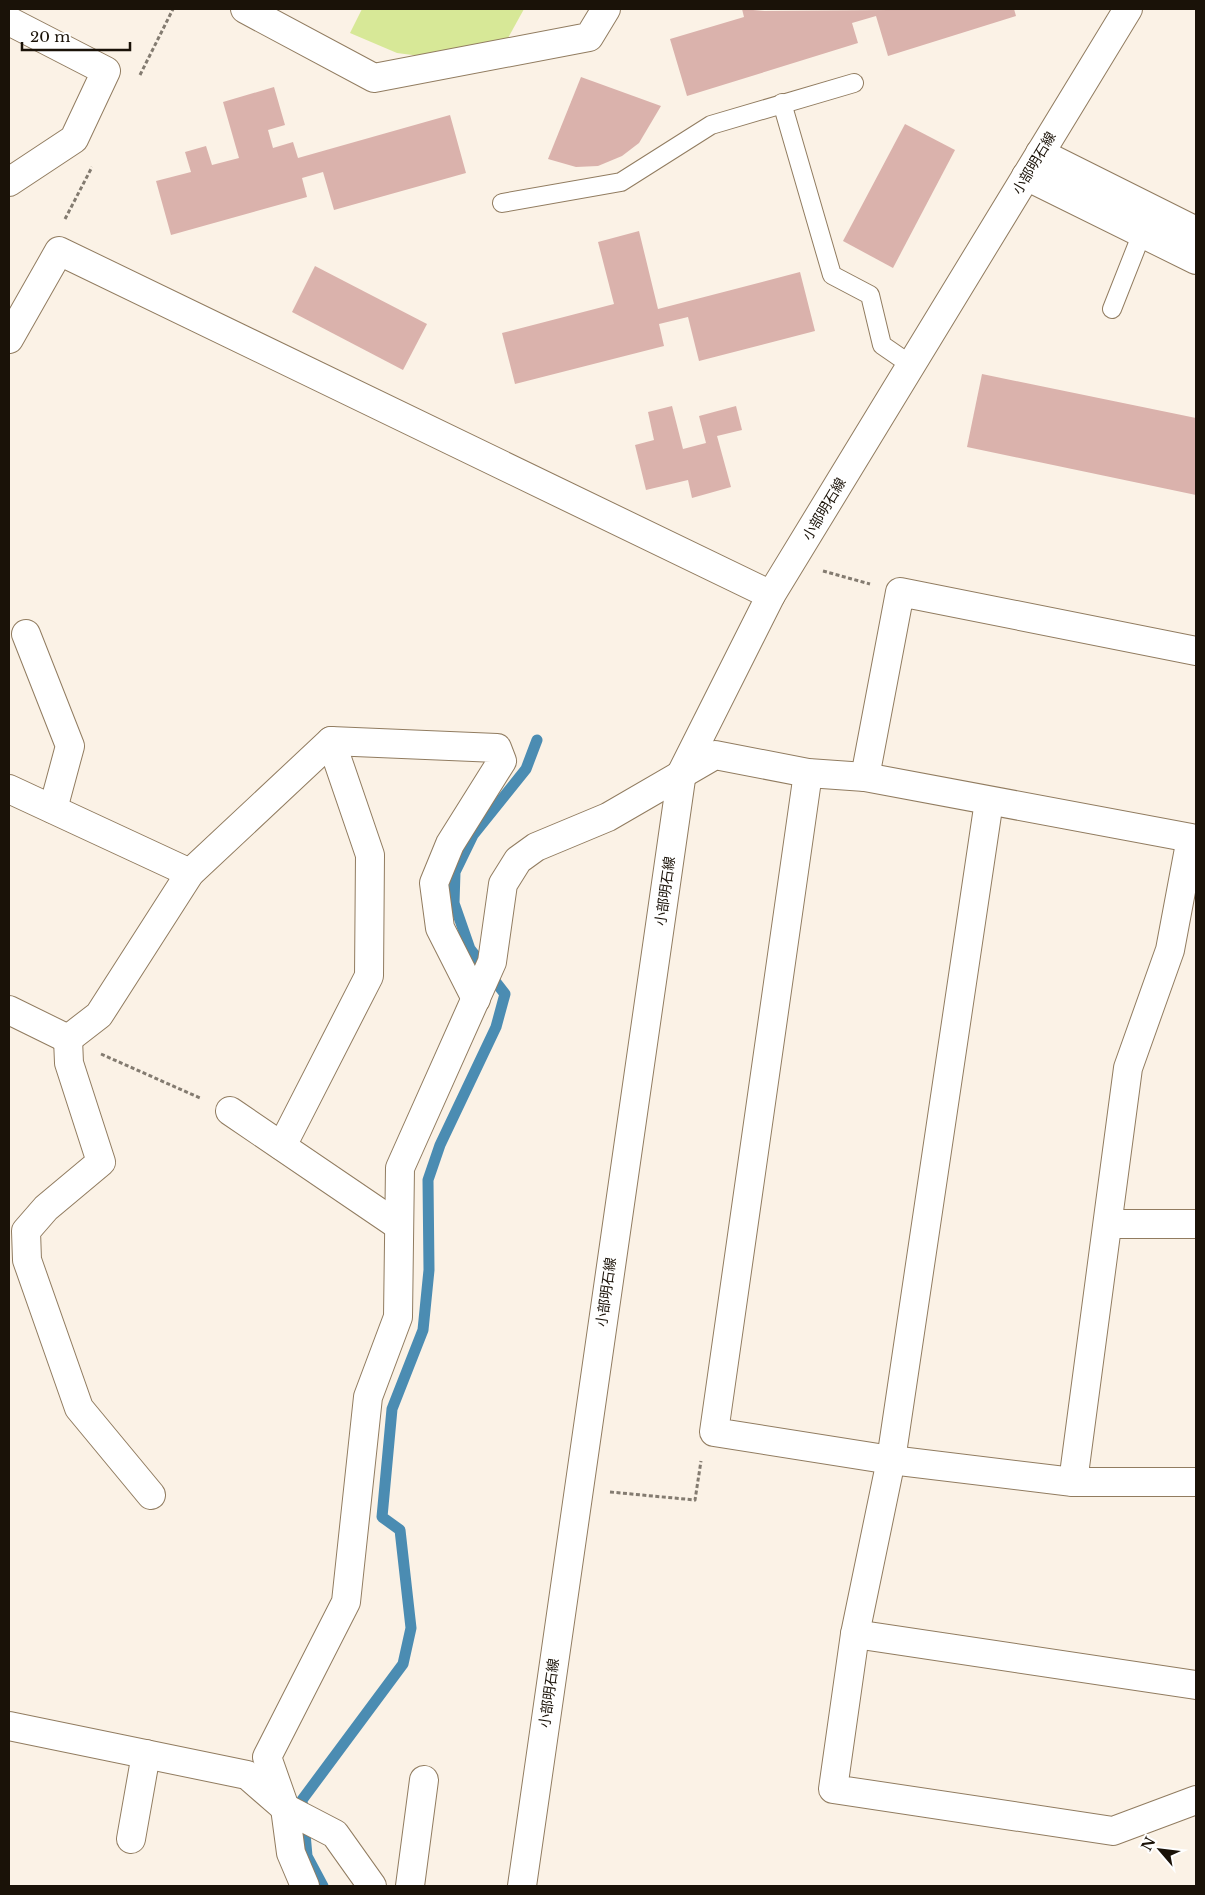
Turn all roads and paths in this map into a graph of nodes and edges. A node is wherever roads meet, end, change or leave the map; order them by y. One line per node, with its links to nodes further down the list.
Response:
1 (245, 9): 2 (street)
2 (606, 9)
3 (1128, 9): 7 (street, 小部明石線)
4 (9, 21): 10 (street)
5 (854, 83): 6 (lane)
6 (782, 103): 11 (lane); 18 (lane)
7 (1040, 153): 9 (street, 小部明石線); 13 (street)
8 (97, 159): 12 (path)
9 (1026, 176): 14 (street); 18 (street, 小部明石線)
10 (9, 182)
11 (502, 203)
12 (63, 224)
13 (1196, 231)
14 (1142, 233): 15 (street); 16 (lane)
15 (1196, 260)
16 (1112, 309)
17 (9, 339): 19 (street)
18 (911, 365): 19 (street, 小部明石線)
19 (771, 595): 23 (street, 小部明石線)
20 (26, 634): 28 (street)
21 (1196, 651): 25 (street)
22 (331, 742): 29 (street); 30 (street); 34 (street)
23 (682, 772): 24 (street); 30 (street); 55 (street, 小部明石線)
24 (808, 773): 25 (street); 38 (street)
25 (865, 777): 27 (street)
26 (9, 789): 28 (street)
27 (989, 801): 35 (street); 39 (street)
28 (53, 810): 29 (street)
29 (190, 873): 32 (street)
30 (485, 981): 37 (street)
31 (9, 1010): 32 (street)
32 (68, 1039): 33 (path); 43 (street)
33 (230, 1111): 34 (street)
34 (282, 1146): 37 (street)
35 (1108, 1224): 36 (street); 40 (street)
36 (1196, 1224)
37 (400, 1226): 50 (street)
38 (714, 1432): 39 (street); 42 (path)
39 (891, 1460): 40 (street); 44 (street)
40 (1073, 1482): 41 (street)
41 (1196, 1482)
42 (607, 1492)
43 (151, 1495)
44 (855, 1634): 45 (street); 49 (street)
45 (1196, 1685)
46 (9, 1726): 47 (street)
47 (146, 1754): 50 (street); 51 (street)
48 (424, 1780): 54 (street)
49 (1196, 1800)
50 (284, 1808): 52 (street); 53 (street)
51 (131, 1839)
52 (363, 1879)
53 (305, 1886)
54 (410, 1886)
55 (522, 1886)

